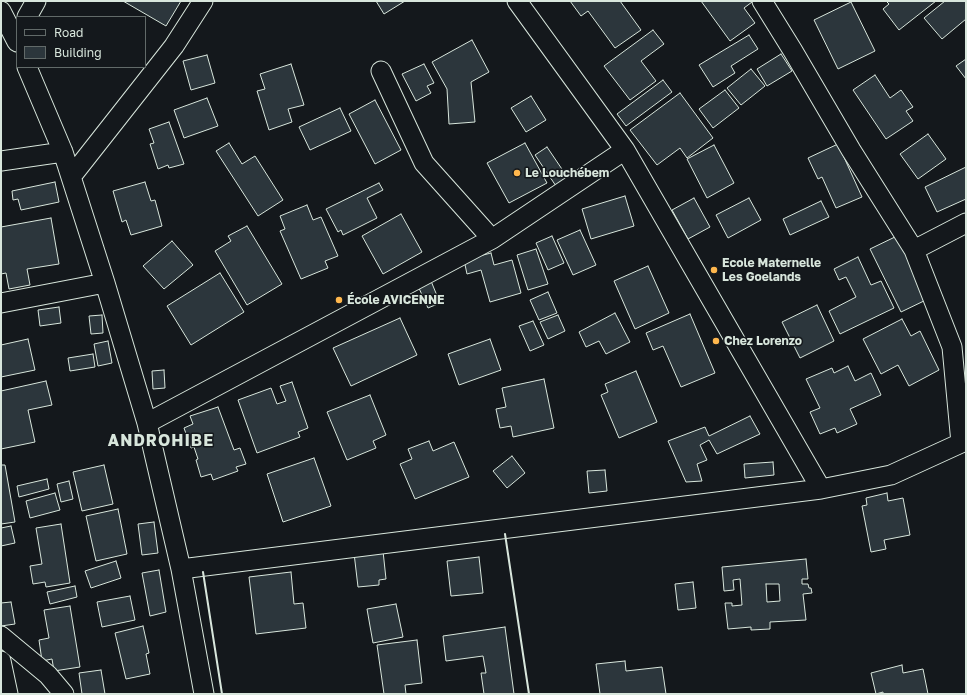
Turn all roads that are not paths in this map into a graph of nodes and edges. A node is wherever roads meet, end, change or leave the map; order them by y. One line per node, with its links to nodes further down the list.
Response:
1 (36, 1): 6 (street)
2 (203, 1): 13 (street)
3 (517, 1): 10 (street)
4 (762, 1): 16 (street)
5 (1, 11): 7 (street)
6 (28, 16)
7 (16, 38)
8 (28, 68): 11 (street)
9 (381, 71): 15 (street)
10 (625, 150): 15 (street); 20 (street)
11 (63, 152): 12 (street); 13 (street)
12 (1, 161)
13 (71, 177): 17 (street)
14 (966, 223): 16 (street)
15 (492, 239): 19 (street)
16 (914, 250): 20 (street)
17 (105, 283): 18 (street); 19 (street)
18 (1, 303)
19 (147, 423): 21 (street)
20 (821, 489): 21 (street)
21 (181, 569): 26 (street)
22 (1, 636): 25 (street)
23 (1, 661): 24 (street)
24 (8, 694)
25 (64, 694)
26 (204, 694)

